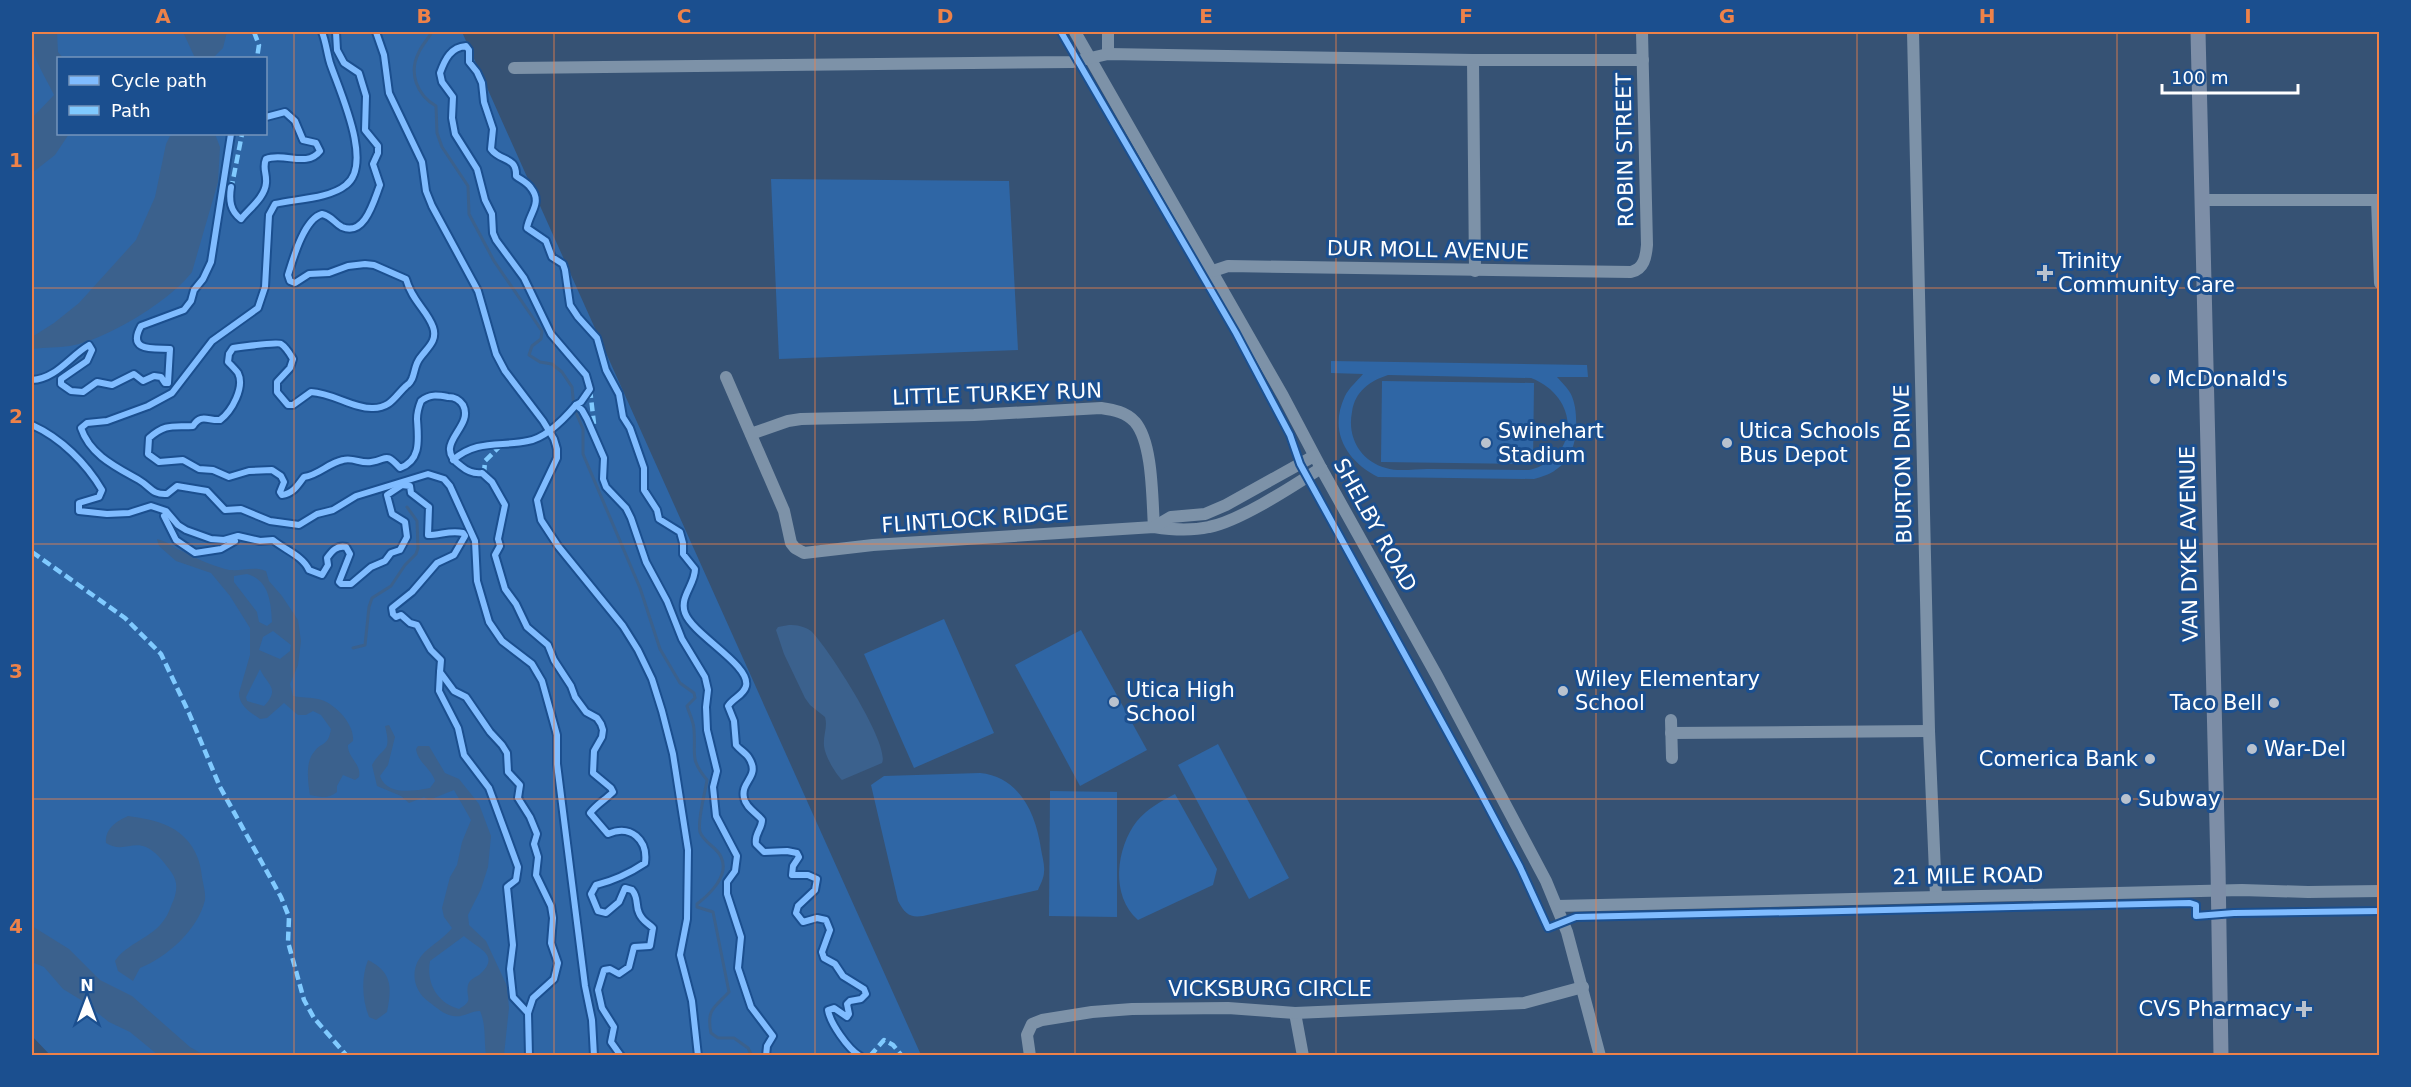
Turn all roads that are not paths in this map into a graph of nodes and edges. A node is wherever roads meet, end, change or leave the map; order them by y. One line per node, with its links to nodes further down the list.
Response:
1 (1075, 32): 7 (street, SHELBY ROAD)
2 (1108, 32): 6 (street)
3 (1642, 32): 9 (street, ROBIN STREET)
4 (1913, 32): 25 (street, BURTON DRIVE)
5 (2198, 32): 11 (main road, VAN DYKE AVENUE)
6 (1108, 54): 7 (street); 8 (street)
7 (1090, 58): 10 (street); 14 (street, SHELBY ROAD)
8 (1473, 60): 9 (street); 15 (street)
9 (1643, 60): 13 (street, ROBIN STREET)
10 (514, 68)
11 (2202, 200): 12 (street); 28 (main road, VAN DYKE AVENUE)
12 (2378, 200): 16 (street)
13 (1641, 266): 15 (street, DUR MOLL AVENUE)
14 (1213, 271): 15 (street, DUR MOLL AVENUE); 19 (street, SHELBY ROAD)
15 (1475, 271)
16 (2379, 283)
17 (726, 377): 18 (street)
18 (752, 434): 23 (street, FLINTLOCK RIDGE); 23 (street, LITTLE TURKEY RUN)
19 (1314, 456): 20 (street, SHELBY ROAD); 21 (street, FLINTLOCK RIDGE)
20 (1320, 468): 22 (street, FLINTLOCK RIDGE); 31 (street, SHELBY ROAD)
21 (1233, 502): 22 (street); 23 (street, FLINTLOCK RIDGE)
22 (1239, 515): 23 (street, FLINTLOCK RIDGE)
23 (1154, 527)
24 (1671, 720): 26 (street)
25 (1929, 731): 26 (street); 30 (street, BURTON DRIVE)
26 (1671, 734): 27 (street)
27 (1672, 758)
28 (2219, 890): 29 (street, 21 MILE ROAD); 30 (street, 21 MILE ROAD); 37 (main road, VAN DYKE AVENUE)
29 (2379, 891)
30 (1935, 896): 31 (street, 21 MILE ROAD)
31 (1557, 906): 32 (street, SHELBY ROAD)
32 (1583, 987): 33 (street, VICKSBURG CIRCLE); 36 (street, SHELBY ROAD)
33 (1295, 1013): 34 (street, VICKSBURG CIRCLE); 35 (street)
34 (1030, 1056)
35 (1303, 1056)
36 (1600, 1056)
37 (2220, 1056)

